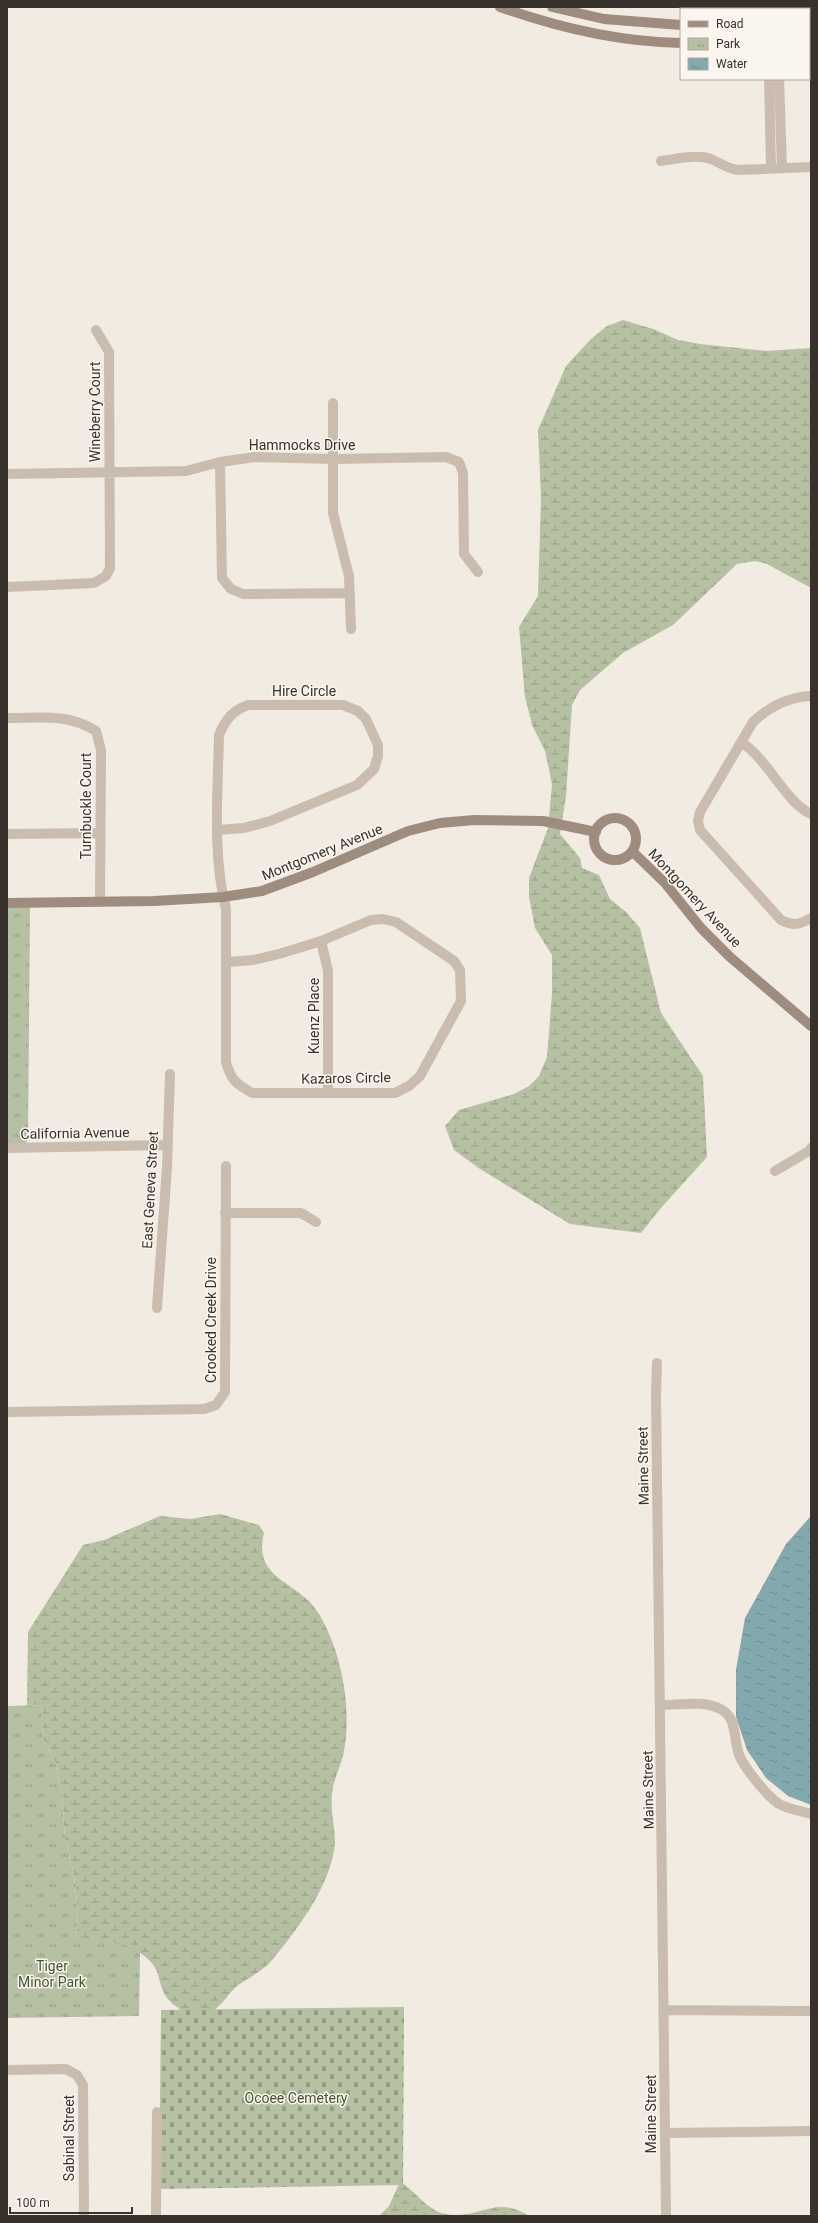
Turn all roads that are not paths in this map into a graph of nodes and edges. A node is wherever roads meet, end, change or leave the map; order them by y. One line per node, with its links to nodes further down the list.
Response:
1 (500, 7): 4 (street)
2 (552, 7): 3 (street)
3 (680, 26)
4 (680, 43)
5 (769, 80): 9 (street)
6 (779, 80): 10 (street)
7 (661, 161): 9 (street)
8 (811, 167): 10 (street)
9 (771, 168): 10 (street)
10 (782, 168)
11 (96, 330): 15 (street, Wineberry Court)
12 (333, 403): 13 (street)
13 (333, 459): 14 (street, Hammocks Drive); 17 (street, Hammocks Drive); 19 (street)
14 (220, 462): 15 (street, Hammocks Drive); 19 (street)
15 (110, 473): 16 (street, Hammocks Drive); 18 (street, Wineberry Court)
16 (7, 474)
17 (478, 572)
18 (7, 587)
19 (350, 593): 20 (street)
20 (351, 630)
21 (811, 696): 23 (street)
22 (7, 718): 27 (street, Turnbuckle Court)
23 (741, 742): 24 (street); 33 (street)
24 (811, 814)
25 (218, 830): 25 (street, Hire Circle); 30 (street, Hire Circle)
26 (596, 832): 29 (street); 29 (street); 30 (street, Montgomery Avenue)
27 (100, 833): 28 (street); 31 (street, Turnbuckle Court)
28 (7, 834)
29 (633, 852): 36 (street, Montgomery Avenue)
30 (223, 898): 31 (street, Montgomery Avenue); 35 (street, Kazaros Circle)
31 (100, 902): 32 (street, Montgomery Avenue)
32 (7, 903)
33 (811, 918)
34 (321, 941): 35 (street, Kazaros Circle); 38 (street, Kuenz Place); 38 (street, Kazaros Circle)
35 (227, 962): 38 (street, Kazaros Circle)
36 (811, 1026)
37 (170, 1074): 39 (street, East Geneva Street)
38 (328, 1093)
39 (167, 1145): 40 (street, California Avenue); 46 (street, East Geneva Street)
40 (7, 1148)
41 (810, 1150): 43 (street)
42 (226, 1166): 44 (street, Crooked Creek Drive)
43 (775, 1171)
44 (226, 1213): 45 (street); 48 (street, Crooked Creek Drive)
45 (316, 1222)
46 (157, 1308)
47 (658, 1363): 49 (street, Maine Street)
48 (7, 1412)
49 (661, 1705): 50 (street); 51 (street, Maine Street)
50 (811, 1814)
51 (664, 2010): 52 (street); 56 (street, Maine Street)
52 (811, 2011)
53 (7, 2070): 57 (street, Sabinal Street)
54 (157, 2112): 58 (street)
55 (811, 2131): 56 (street)
56 (664, 2133): 59 (street, Maine Street)
57 (84, 2216)
58 (156, 2216)
59 (666, 2216)

